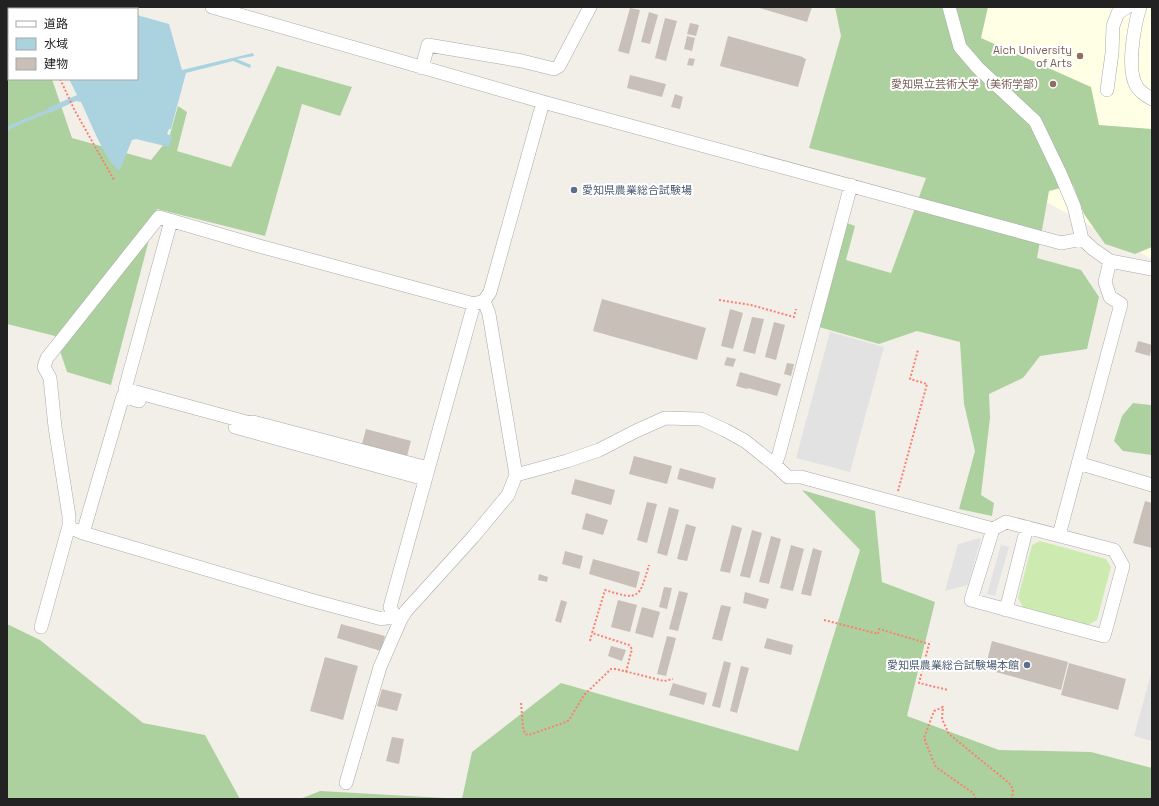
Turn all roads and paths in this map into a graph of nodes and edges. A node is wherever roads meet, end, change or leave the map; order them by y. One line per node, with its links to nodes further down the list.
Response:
1 (212, 7): 5 (street)
2 (590, 7): 5 (street)
3 (949, 7): 13 (street)
4 (1135, 7): 7 (street); 8 (street)
5 (422, 68): 9 (street)
6 (60, 80): 10 (path)
7 (1107, 90)
8 (1152, 99)
9 (543, 102): 11 (street); 17 (street)
10 (114, 180)
11 (851, 185): 13 (street); 21 (street)
12 (171, 221): 17 (street); 22 (street); 26 (street)
13 (1082, 239): 14 (street)
14 (1110, 261): 15 (street); 20 (street)
15 (1152, 269)
16 (719, 300): 18 (path)
17 (478, 302): 22 (street); 23 (street)
18 (796, 309)
19 (918, 350): 25 (path)
20 (1078, 463): 24 (street); 30 (street)
21 (775, 465): 23 (street); 25 (street)
22 (427, 473): 29 (street); 33 (street)
23 (516, 475): 33 (street)
24 (1152, 485)
25 (895, 502): 28 (street)
26 (69, 526): 29 (street); 35 (street)
27 (1027, 527): 28 (street); 30 (street); 32 (street)
28 (993, 529): 32 (street)
29 (83, 533): 33 (street)
30 (1059, 535): 32 (street)
31 (649, 565): 36 (path)
32 (1006, 610)
33 (398, 618): 42 (street)
34 (824, 620): 40 (path)
35 (41, 627)
36 (592, 633): 37 (path); 38 (path)
37 (590, 641)
38 (626, 672): 39 (path); 41 (path)
39 (673, 678)
40 (948, 690)
41 (521, 704)
42 (346, 783)
43 (976, 799): 44 (path)
44 (1012, 799)

